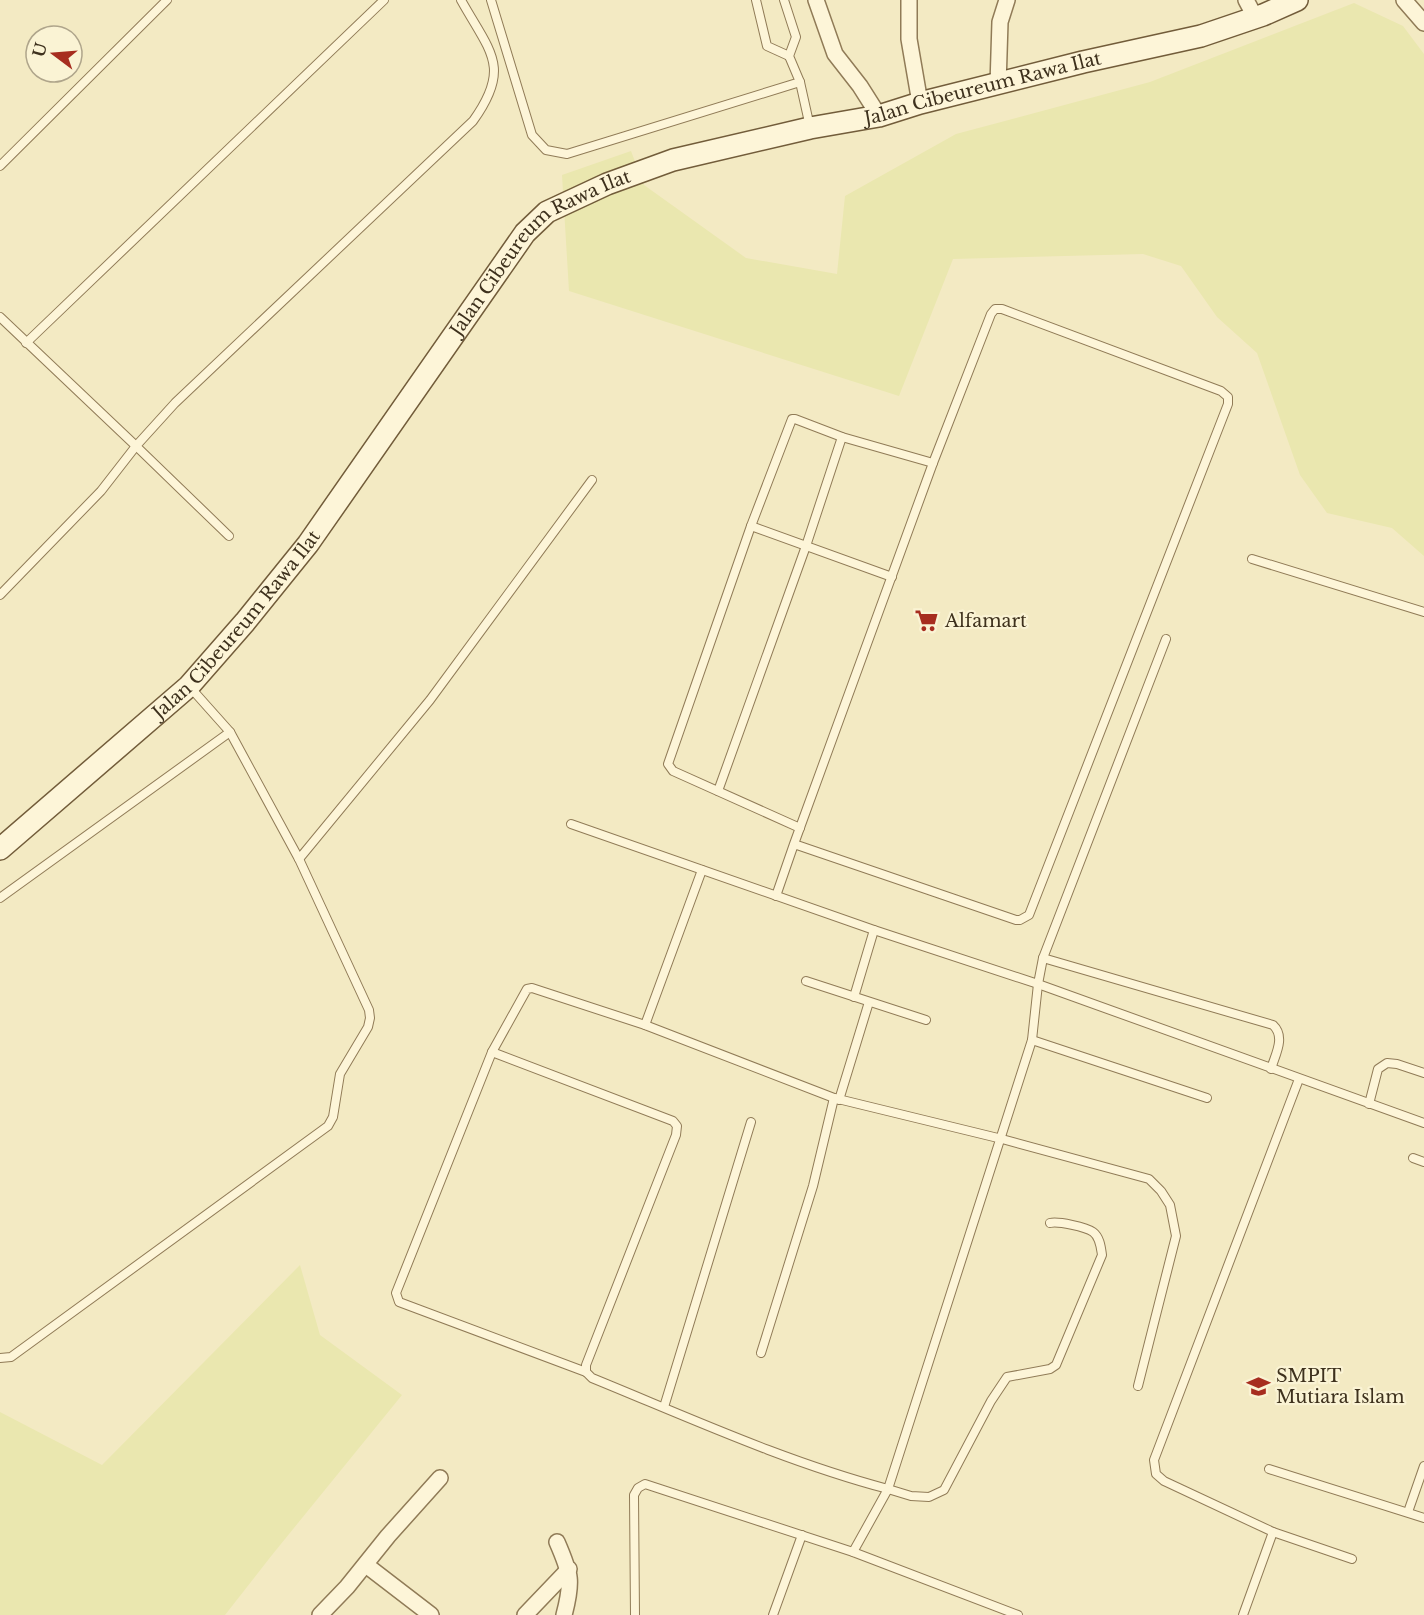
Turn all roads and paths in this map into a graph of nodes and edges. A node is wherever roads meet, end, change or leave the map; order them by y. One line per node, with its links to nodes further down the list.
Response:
1 (167, 0): 20 (lane)
2 (384, 0): 22 (lane)
3 (461, 0): 24 (lane)
4 (491, 0): 15 (lane)
5 (756, 0): 14 (lane)
6 (784, 0): 14 (lane)
7 (816, 0): 18 (street)
8 (909, 0): 17 (street)
9 (1007, 0): 16 (street)
10 (1297, 0): 12 (street, Jalan Cibeureum Rawa Ilat)
11 (1404, 0): 13 (street)
12 (1251, 9): 16 (street, Jalan Cibeureum Rawa Ilat)
13 (1424, 23)
14 (789, 57): 15 (lane)
15 (800, 82): 19 (lane)
16 (998, 85): 17 (street, Jalan Cibeureum Rawa Ilat)
17 (920, 103): 18 (street, Jalan Cibeureum Rawa Ilat)
18 (879, 116): 19 (street, Jalan Cibeureum Rawa Ilat)
19 (810, 128): 35 (street, Jalan Cibeureum Rawa Ilat)
20 (0, 166)
21 (0, 316): 22 (lane)
22 (26, 343): 24 (lane)
23 (842, 437): 25 (lane); 27 (lane); 29 (lane)
24 (135, 447): 28 (lane); 32 (lane)
25 (933, 463): 31 (lane); 40 (lane)
26 (592, 480): 42 (lane)
27 (751, 526): 29 (lane); 37 (lane)
28 (229, 536)
29 (806, 546): 31 (lane); 37 (lane)
30 (1252, 559): 33 (lane)
31 (892, 577): 39 (lane)
32 (0, 595)
33 (1424, 612)
34 (1166, 639): 47 (lane)
35 (189, 686): 36 (lane); 41 (street, Jalan Cibeureum Rawa Ilat)
36 (230, 732): 42 (lane); 45 (lane)
37 (718, 790): 39 (lane)
38 (571, 825): 43 (lane)
39 (800, 828): 40 (lane)
40 (794, 844): 44 (lane)
41 (0, 849)
42 (299, 859): 69 (lane)
43 (702, 870): 44 (lane); 53 (lane)
44 (776, 896): 46 (lane)
45 (0, 898)
46 (874, 930): 49 (lane); 50 (lane)
47 (1043, 958): 49 (lane); 56 (lane)
48 (806, 981): 50 (lane)
49 (1038, 984): 54 (lane); 56 (lane)
50 (854, 997): 51 (lane)
51 (869, 1002): 52 (lane); 60 (lane)
52 (926, 1020)
53 (645, 1025): 55 (lane); 60 (lane)
54 (1032, 1040): 59 (lane); 64 (lane)
55 (492, 1052): 70 (lane); 70 (lane)
56 (1271, 1069): 58 (lane)
57 (1424, 1072): 61 (lane)
58 (1299, 1079): 61 (lane); 79 (lane)
59 (1207, 1098)
60 (836, 1099): 64 (lane); 68 (lane)
61 (1369, 1104): 63 (lane)
62 (751, 1122): 72 (lane)
63 (1424, 1123)
64 (1002, 1140): 71 (lane); 76 (lane)
65 (1413, 1158): 66 (lane)
66 (1424, 1162)
67 (1050, 1223): 76 (lane)
68 (761, 1353)
69 (0, 1358)
70 (586, 1372): 72 (lane)
71 (1138, 1386)
72 (664, 1407): 76 (lane)
73 (1424, 1466): 77 (lane)
74 (1269, 1469): 77 (lane)
75 (440, 1478): 84 (street)
76 (888, 1489): 82 (lane)
77 (1408, 1512): 78 (lane)
78 (1424, 1518)
79 (1273, 1532): 83 (lane); 93 (lane)
80 (802, 1535): 82 (lane); 90 (lane); 91 (lane)
81 (557, 1542): 85 (street)
82 (853, 1552): 92 (lane)
83 (1352, 1559)
84 (366, 1565): 86 (street); 87 (street)
85 (570, 1569): 88 (street); 89 (street)
86 (320, 1615)
87 (431, 1615)
88 (525, 1615)
89 (564, 1615)
90 (635, 1615)
91 (773, 1615)
92 (1018, 1615)
93 (1243, 1615)

